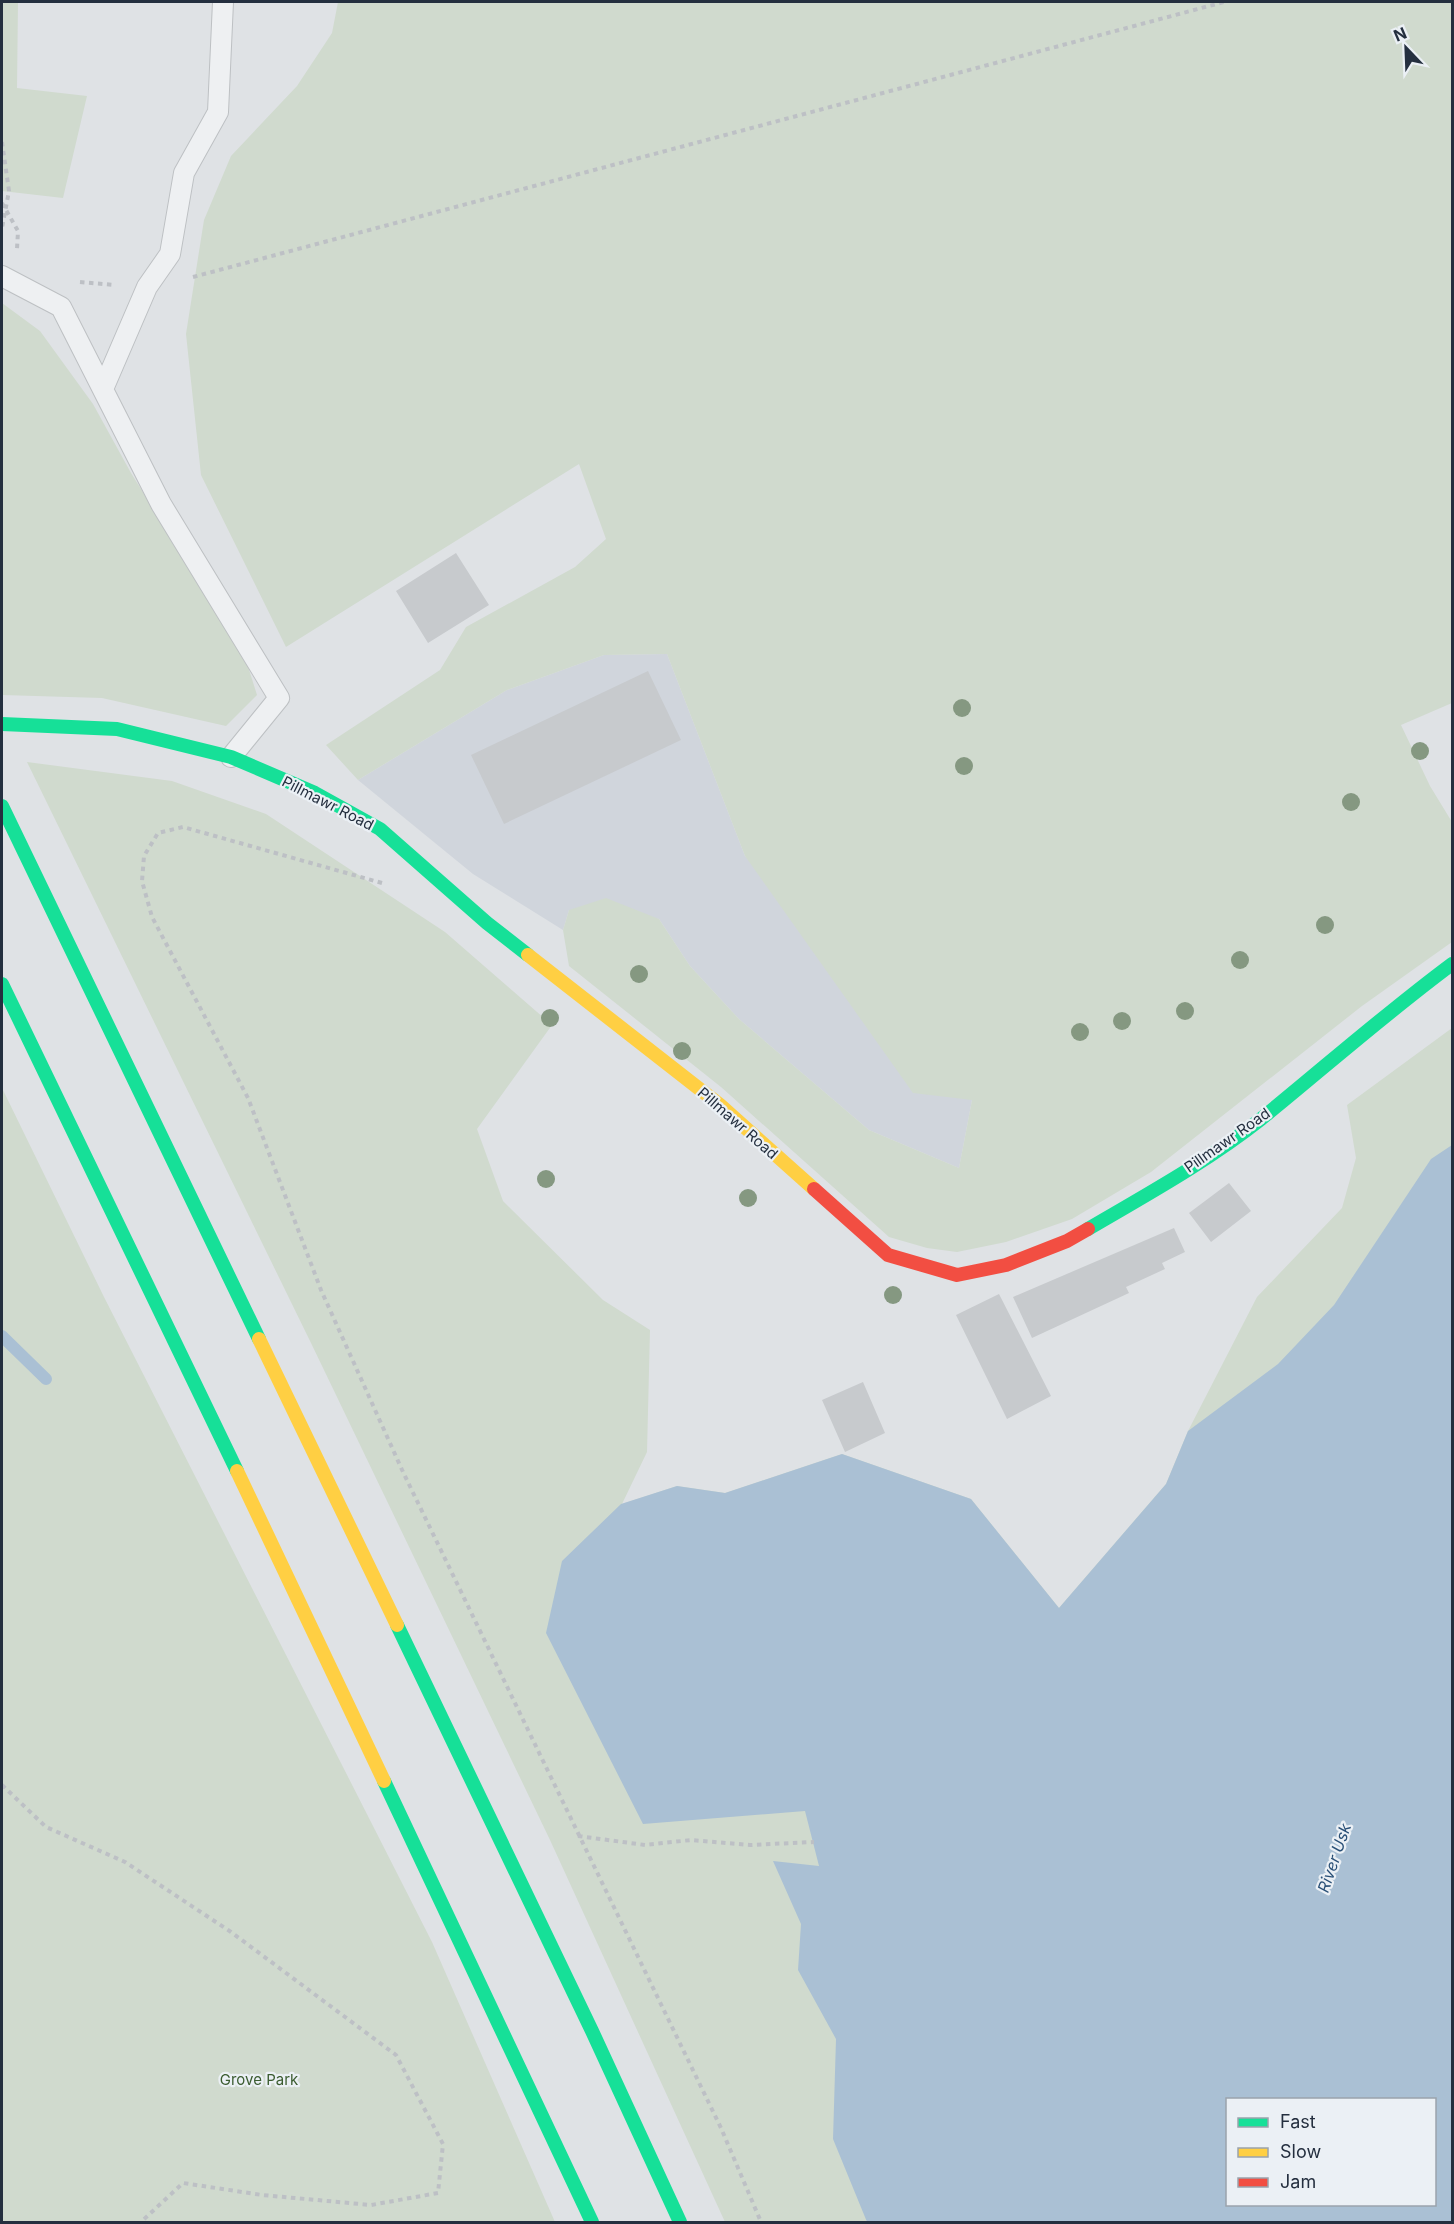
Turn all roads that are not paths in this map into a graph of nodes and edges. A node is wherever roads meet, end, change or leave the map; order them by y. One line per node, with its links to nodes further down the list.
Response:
1 (223, 2): 3 (lane)
2 (2, 276): 3 (lane)
3 (103, 389): 5 (lane)
4 (2, 724): 5 (main road, Pillmawr Road)
5 (231, 757): 7 (main road, Pillmawr Road)
6 (2, 806): 10 (main road)
7 (1452, 964)
8 (2, 984): 9 (main road)
9 (592, 2223)
10 (680, 2223)

